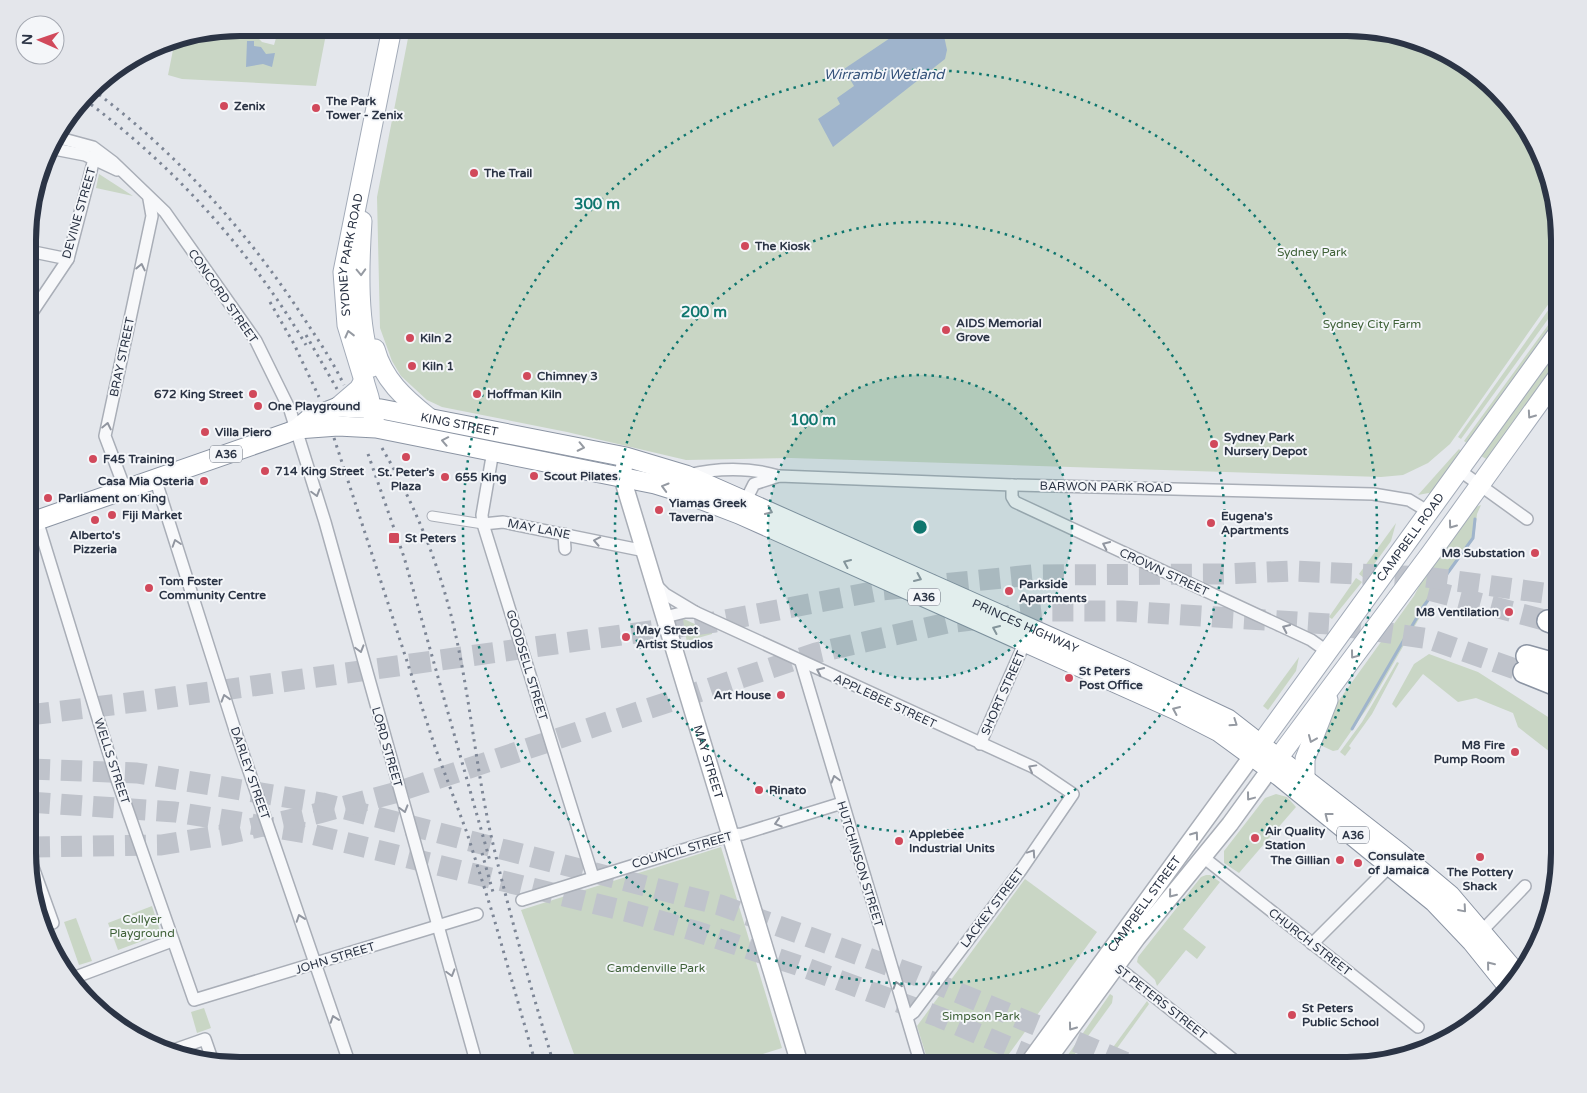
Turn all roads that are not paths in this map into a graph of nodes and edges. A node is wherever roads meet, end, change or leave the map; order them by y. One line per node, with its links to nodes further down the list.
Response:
1 (390, 36): 5 (main road, SYDNEY PARK ROAD)
2 (63, 139): 6 (street, CONCORD STREET)
3 (57, 150): 4 (street)
4 (94, 159): 6 (street); 11 (street, DEVINE STREET)
5 (364, 170): 13 (main road, SYDNEY PARK ROAD, one-way to 13); 15 (main road, SYDNEY PARK ROAD, one-way to 5)
6 (121, 172): 7 (street, CONCORD STREET)
7 (149, 199): 8 (street, CONCORD STREET); 9 (street, BRAY STREET)
8 (170, 223): 9 (street); 21 (street, CONCORD STREET)
9 (151, 224): 32 (street, BRAY STREET, one-way to 9)
10 (36, 252): 11 (street)
11 (68, 259): 12 (street, DEVINE STREET)
12 (36, 307)
13 (363, 312): 18 (main road, SYDNEY PARK ROAD); 19 (main road, SYDNEY PARK ROAD)
14 (1551, 343): 25 (main road, CAMPBELL ROAD)
15 (364, 380): 17 (main road); 18 (main road, SYDNEY PARK ROAD)
16 (1551, 386): 31 (main road, CAMPBELL ROAD, one-way to 31)
17 (338, 407): 18 (main road, KING STREET / A36); 21 (main road, KING STREET / A36)
18 (377, 408): 19 (main road, KING STREET / A36); 20 (main road, SYDNEY PARK ROAD)
19 (428, 417): 23 (main road, KING STREET / A36, one-way to 23)
20 (376, 428): 21 (main road, KING STREET / A36); 22 (main road, KING STREET / A36, one-way to 20)
21 (297, 429): 29 (main road, KING STREET / A36); 67 (street, LORD STREET, one-way to 67)
22 (493, 451): 28 (main road, KING STREET / A36); 38 (street, GOODSELL STREET)
23 (626, 457): 26 (main road, PRINCES HIGHWAY / A36); 28 (main road, MAY STREET)
24 (740, 470): 26 (street, BARWON PARK ROAD); 27 (street, BARWON PARK ROAD); 33 (street)
25 (1459, 470): 31 (street); 34 (main road, CAMPBELL ROAD)
26 (686, 475): 33 (main road, PRINCES HIGHWAY / A36)
27 (779, 476): 30 (street, BARWON PARK ROAD); 33 (street, BARWON PARK ROAD)
28 (622, 477): 33 (main road, PRINCES HIGHWAY / A36, one-way to 28); 42 (main road, MAY STREET)
29 (155, 478): 32 (main road, KING STREET / A36); 72 (street, DARLEY STREET, one-way to 29)
30 (1012, 485): 34 (street, BARWON PARK ROAD); 47 (street, CROWN STREET, one-way to 30)
31 (1480, 485): 36 (street); 50 (main road, CAMPBELL ROAD, one-way to 50)
32 (125, 489): 37 (main road, KING STREET / A36)
33 (745, 501): 46 (main road, PRINCES HIGHWAY / A36, one-way to 33); 53 (main road, PRINCES HIGHWAY / A36, one-way to 53)
34 (1429, 512): 47 (main road, CAMPBELL ROAD)
35 (432, 516): 38 (street, MAY LANE)
36 (1527, 519)
37 (36, 520)
38 (483, 524): 40 (street, MAY LANE); 61 (street, GOODSELL STREET)
39 (36, 530): 69 (street, WELLS STREET)
40 (564, 534): 41 (street); 42 (street, MAY LANE, one-way to 40)
41 (565, 549)
42 (645, 552): 43 (main road, MAY STREET)
43 (655, 584): 44 (street, APPLEBEE STREET); 45 (main road, MAY STREET)
44 (695, 612): 45 (street); 48 (street, APPLEBEE STREET)
45 (665, 617): 58 (main road, MAY STREET)
46 (1025, 642): 52 (street, SHORT STREET); 53 (main road, PRINCES HIGHWAY / A36, one-way to 46)
47 (1328, 652): 53 (main road, CAMPBELL ROAD)
48 (801, 662): 52 (street, APPLEBEE STREET, one-way to 48); 57 (street, HUTCHINSON STREET, one-way to 48)
49 (1551, 665): 51 (highway)
50 (1336, 678): 54 (main road, CAMPBELL ROAD); 55 (main road, one-way to 55)
51 (1551, 681)
52 (980, 744): 56 (street, APPLEBEE STREET, one-way to 52)
53 (1257, 750): 54 (main road, PRINCES HIGHWAY / A36); 71 (main road, CAMPBELL STREET, one-way to 53)
54 (1274, 763): 55 (main road, PRINCES HIGHWAY / A36); 59 (main road, CAMPBELL STREET, one-way to 59); 60 (main road, PRINCES HIGHWAY / A36, one-way to 54)
55 (1305, 778): 68 (main road, PRINCES HIGHWAY / A36, one-way to 68)
56 (1072, 794): 77 (street, LACKEY STREET, one-way to 56)
57 (842, 803): 58 (street, COUNCIL STREET, one-way to 58); 77 (street, HUTCHINSON STREET, one-way to 57)
58 (731, 835): 61 (street, COUNCIL STREET); 83 (main road, MAY STREET)
59 (1203, 857): 70 (street, CHURCH STREET); 71 (main road, CAMPBELL STREET, one-way to 71)
60 (1391, 865): 68 (main road, PRINCES HIGHWAY / A36); 70 (street)
61 (593, 877): 64 (street, COUNCIL STREET)
62 (39, 883): 66 (street)
63 (1525, 886): 68 (street)
64 (522, 900)
65 (476, 914): 67 (street, JOHN STREET)
66 (53, 923)
67 (437, 926): 72 (street, JOHN STREET); 82 (street, LORD STREET, one-way to 82)
68 (1477, 937): 73 (main road, PRINCES HIGHWAY / A36); 75 (main road, PRINCES HIGHWAY / A36, one-way to 68)
69 (172, 941): 74 (street); 76 (street, WELLS STREET)
70 (1312, 944): 78 (street, CHURCH STREET)
71 (1110, 962): 85 (main road, CAMPBELL STREET); 86 (main road, CAMPBELL STREET, one-way to 86); 87 (street, ST PETERS STREET)
72 (316, 964): 76 (street, JOHN STREET); 81 (street, DARLEY STREET, one-way to 72)
73 (1513, 971)
74 (78, 976)
75 (1505, 982)
76 (194, 1000)
77 (907, 1017): 84 (street, HUTCHINSON STREET)
78 (1418, 1027)
79 (180, 1048): 80 (street)
80 (211, 1055)
81 (347, 1057)
82 (475, 1057)
83 (798, 1057)
84 (919, 1057)
85 (1033, 1057)
86 (1049, 1057)
87 (1229, 1057)

